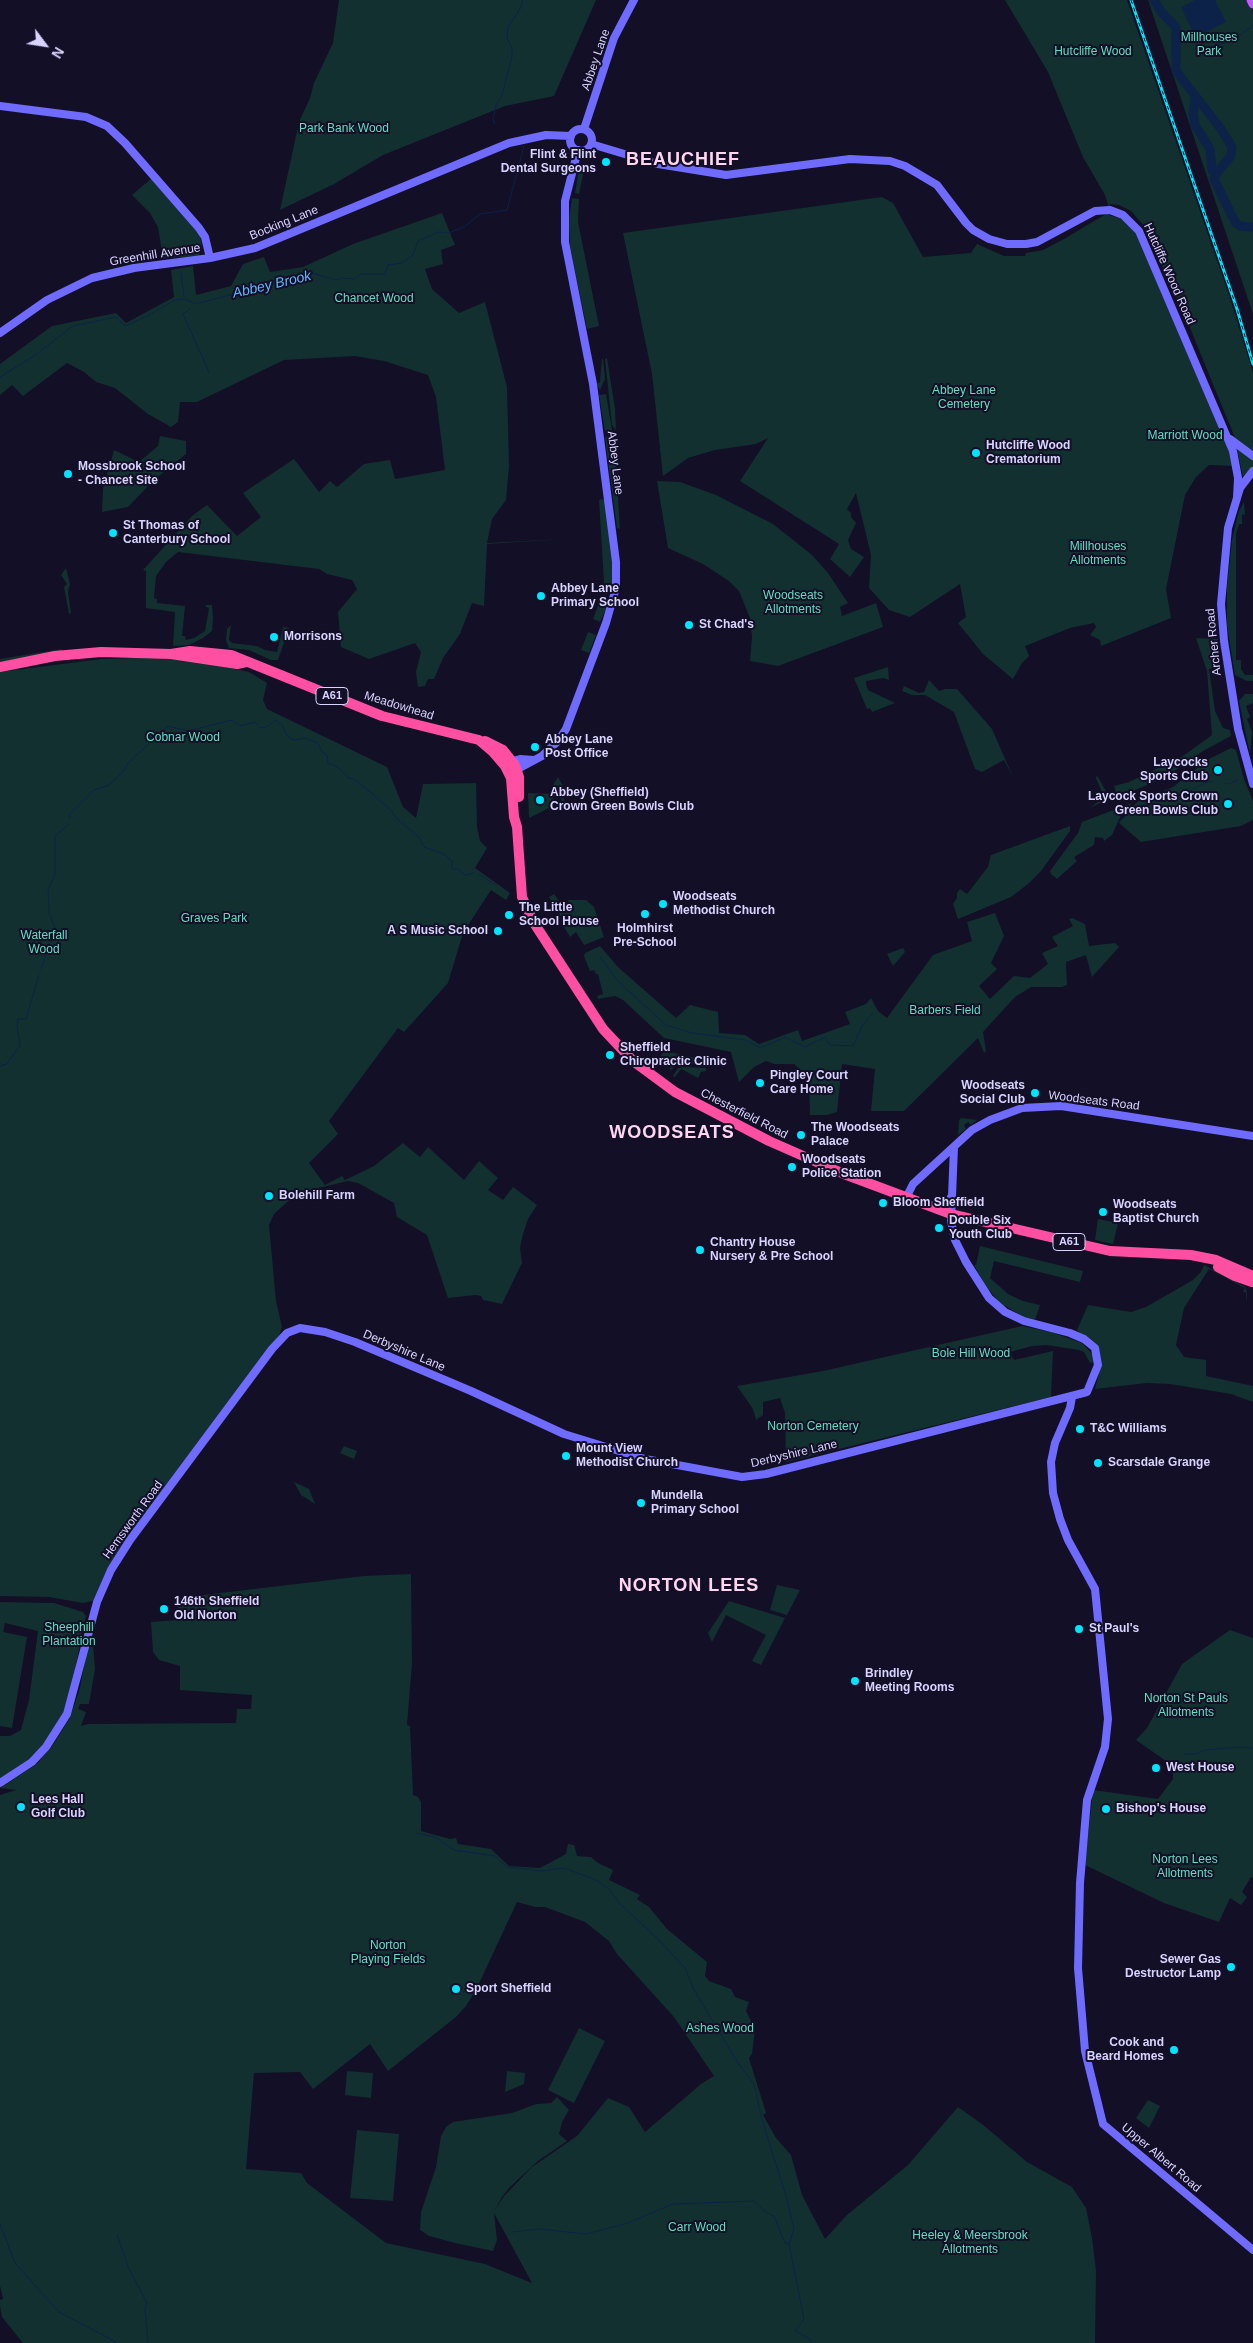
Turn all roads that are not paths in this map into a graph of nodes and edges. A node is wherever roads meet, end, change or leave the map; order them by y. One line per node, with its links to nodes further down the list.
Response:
1 (634, 0): 5 (street, Abbey Lane)
2 (1251, 0): 3 (main road)
3 (1253, 4)
4 (0, 106): 9 (street)
5 (584, 129): 6 (street); 7 (street)
6 (571, 136): 8 (street); 9 (street, Bocking Lane)
7 (591, 144): 8 (street); 11 (street, Hutcliffe Wood Road)
8 (578, 150): 16 (street, Abbey Lane)
9 (210, 258): 10 (street, Greenhill Avenue)
10 (0, 333)
11 (1227, 436): 12 (street, Hutcliffe Wood Road); 14 (street, Hutcliffe Wood Road)
12 (1253, 456)
13 (1253, 471): 14 (street, Archer Road)
14 (1237, 498): 17 (street, Archer Road)
15 (0, 667): 16 (highway, Meadowhead / A61)
16 (513, 767): 21 (highway, Chesterfield Road / A61)
17 (1253, 784)
18 (1253, 1136): 19 (street, Woodseats Road)
19 (954, 1147): 20 (street); 21 (street, Woodseats Road)
20 (951, 1197): 22 (street); 23 (street)
21 (906, 1198): 23 (highway, Chesterfield Road / A61)
22 (961, 1201)
23 (951, 1214): 24 (highway, Chesterfield Road / A61); 25 (street)
24 (966, 1218): 25 (street); 26 (highway, Chesterfield Road / A61)
25 (953, 1231): 30 (street, Derbyshire Lane)
26 (1199, 1256): 27 (highway, Chesterfield Road / A61); 28 (highway, Chesterfield Road / A61)
27 (1253, 1276)
28 (1253, 1282)
29 (287, 1333): 30 (street, Derbyshire Lane); 31 (street, Hemsworth Road)
30 (1072, 1397): 32 (street, Upper Albert Road)
31 (0, 1783)
32 (1253, 2250)

